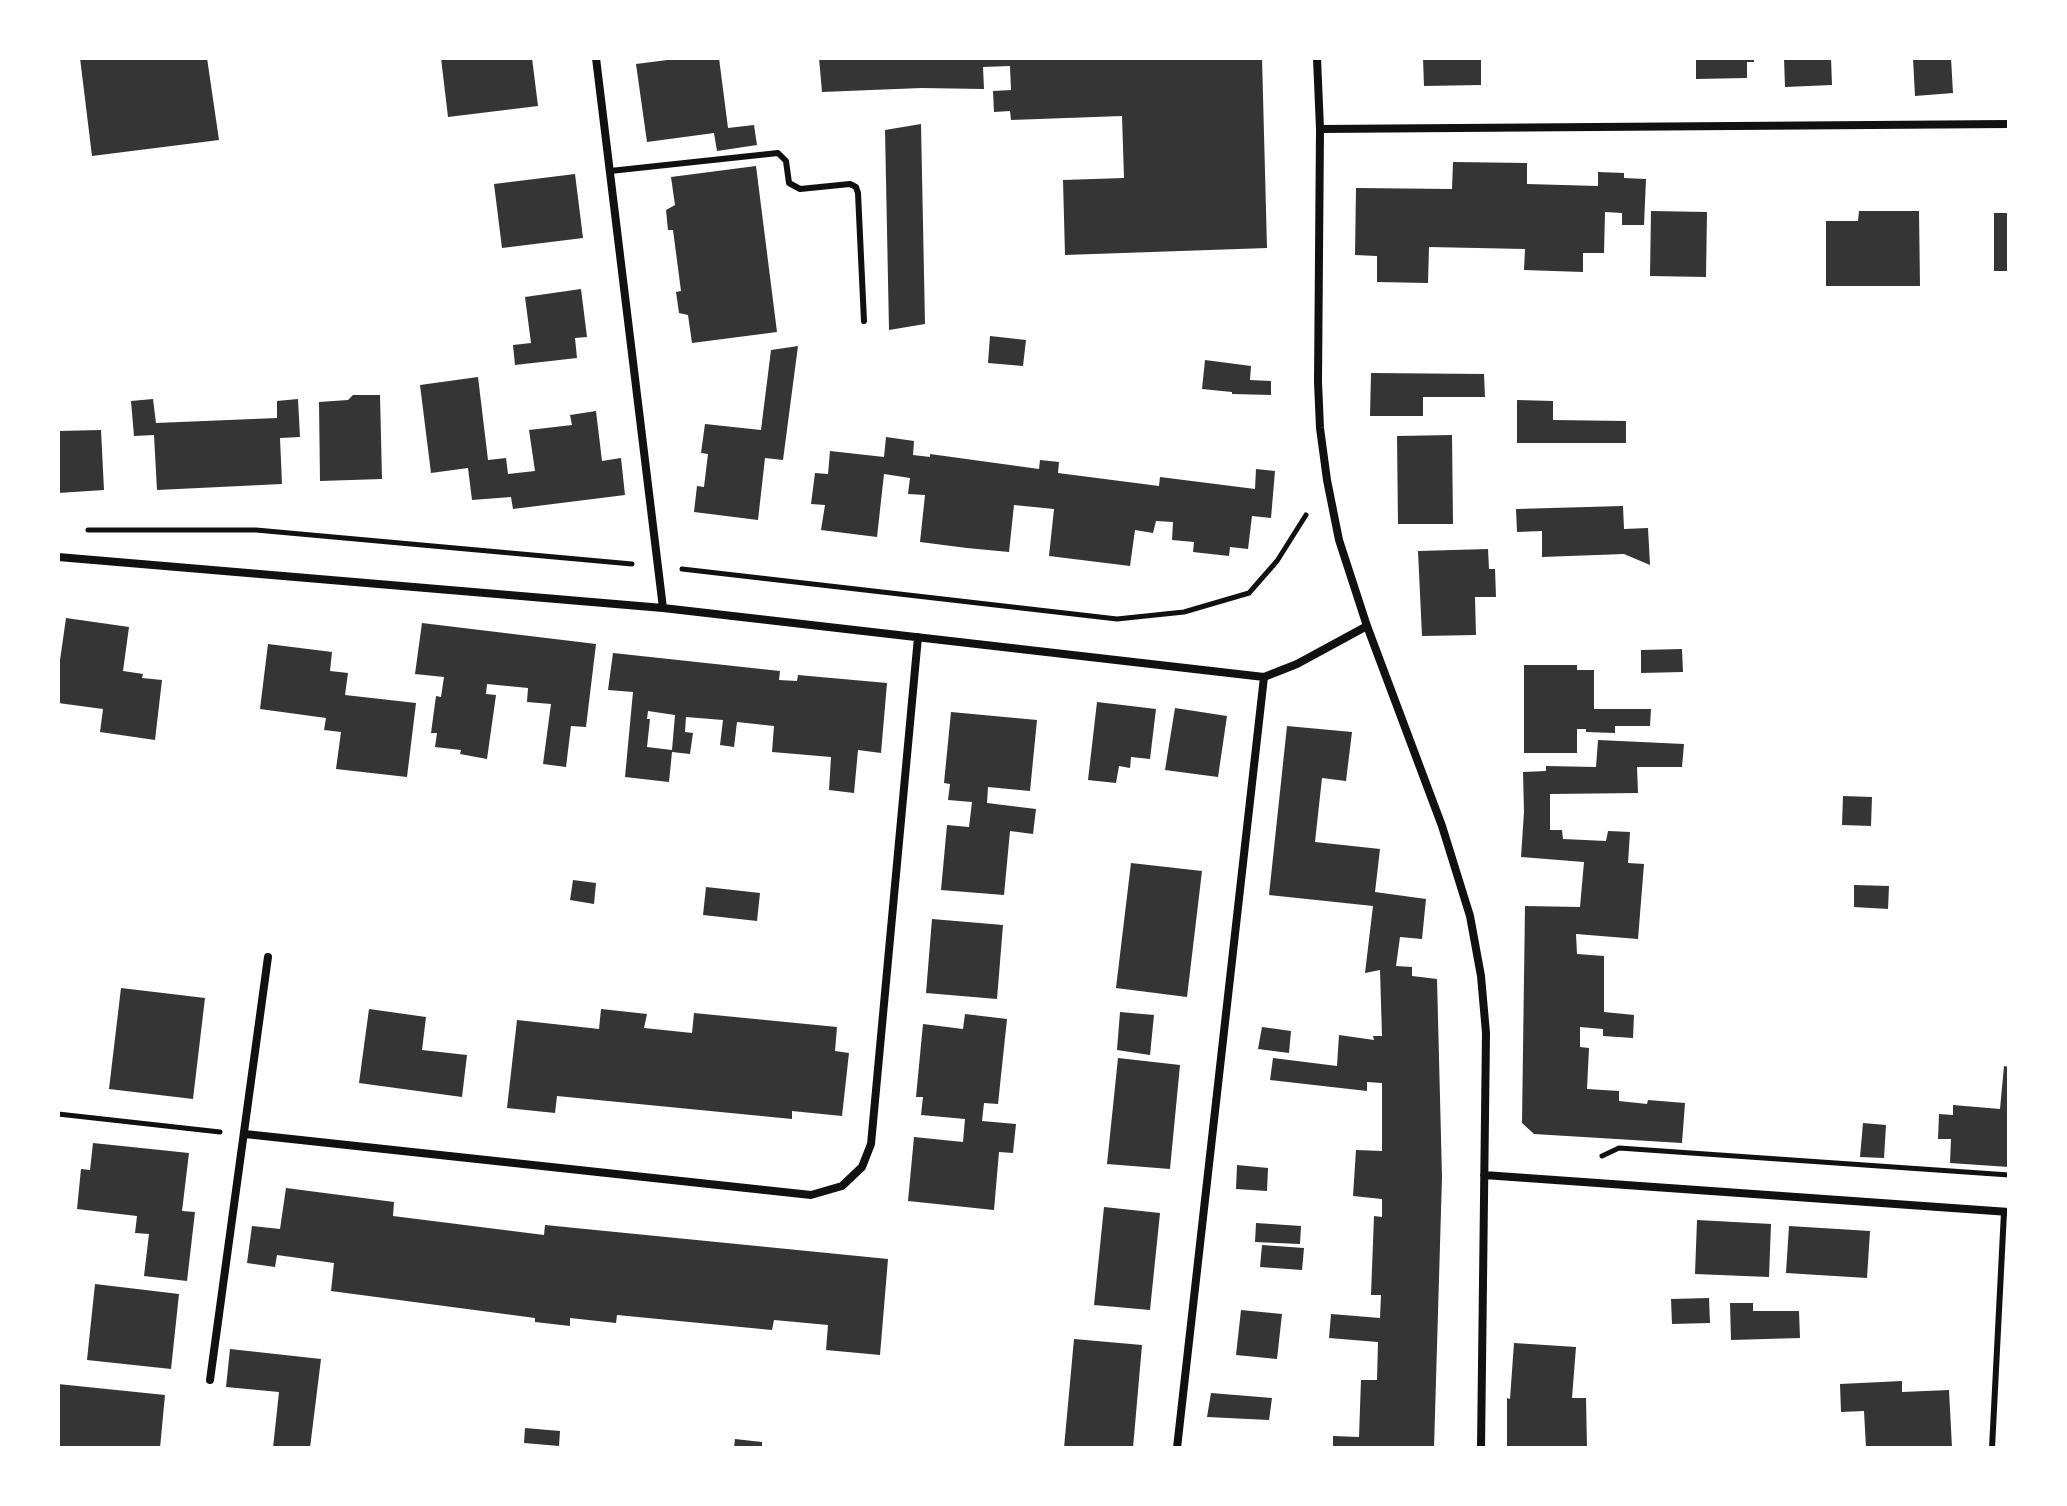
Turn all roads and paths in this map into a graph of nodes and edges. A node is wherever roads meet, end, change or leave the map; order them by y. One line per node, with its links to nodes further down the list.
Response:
1 (596, 58): 5 (street)
2 (1317, 58): 4 (street)
3 (2009, 124): 4 (street)
4 (1320, 129): 7 (street)
5 (610, 171): 6 (lane); 10 (street)
6 (864, 321)
7 (1327, 480): 10 (path); 12 (street)
8 (73, 530): 10 (path)
9 (58, 557): 11 (street)
10 (658, 566): 11 (street)
11 (663, 608): 13 (street)
12 (1367, 626): 14 (street); 18 (street)
13 (918, 637): 14 (street); 17 (street)
14 (1264, 677): 23 (street)
15 (268, 957): 17 (street)
16 (58, 1114): 17 (path)
17 (245, 1134): 22 (street)
18 (1484, 1175): 20 (street); 24 (street)
19 (2009, 1175): 20 (path)
20 (1584, 1181): 21 (street)
21 (2006, 1212): 25 (lane)
22 (210, 1380)
23 (1177, 1448)
24 (1481, 1448)
25 (1992, 1448)

